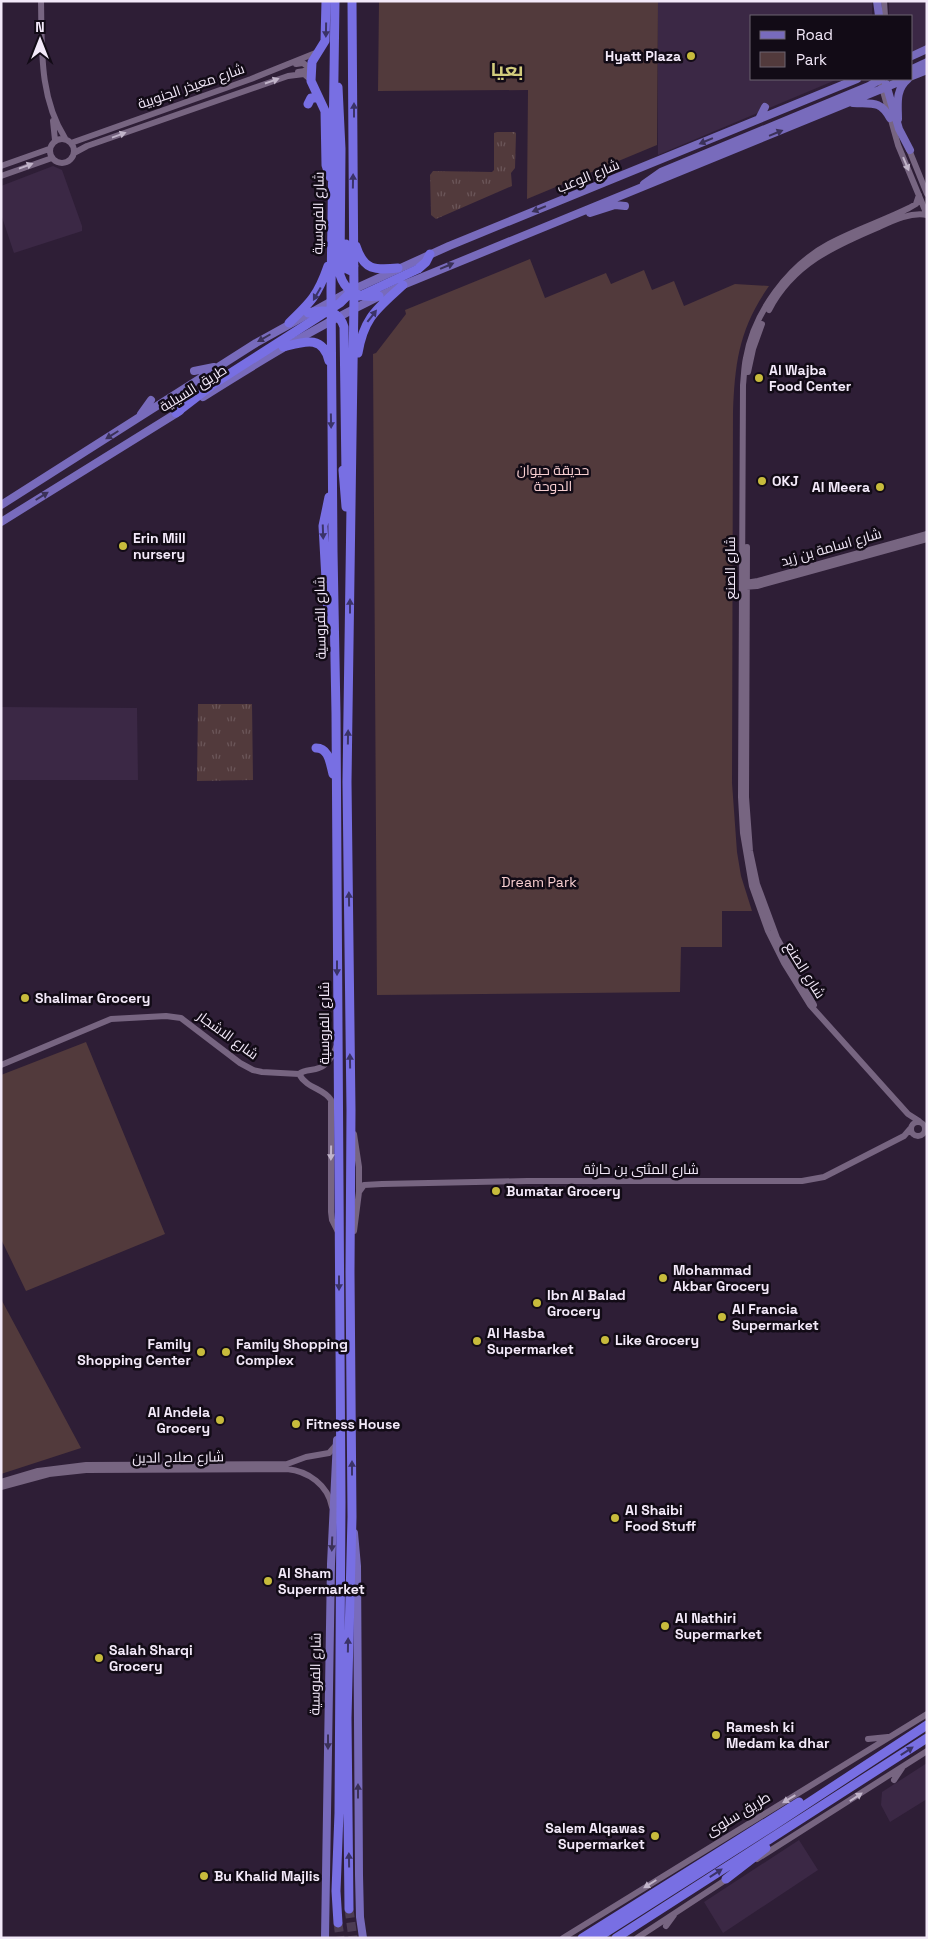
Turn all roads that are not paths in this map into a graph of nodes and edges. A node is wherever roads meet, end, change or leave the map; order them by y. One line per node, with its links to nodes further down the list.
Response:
1 (41, 1): 28 (street)
2 (326, 1): 9 (highway, one-way to 9)
3 (335, 1): 11 (highway, شارع الفروسية)
4 (352, 1): 49 (highway, شارع الفروسية, one-way to 4)
5 (876, 1): 7 (main road)
6 (884, 1): 8 (street)
7 (878, 15)
8 (885, 15)
9 (319, 51): 14 (street, شارع معيذر الجنوبية); 19 (highway)
10 (925, 53): 13 (main road)
11 (334, 56): 36 (highway); 42 (highway, شارع الفروسية)
12 (927, 62): 16 (main road)
13 (913, 63)
14 (273, 70): 18 (street); 34 (street, شارع معيذر الجنوبية)
15 (927, 70): 17 (main road)
16 (913, 74)
17 (913, 75)
18 (288, 76): 19 (street, شارع معيذر الجنوبية); 38 (street, شارع معيذر الجنوبية, one-way to 18)
19 (310, 80): 24 (highway)
20 (852, 80): 29 (main road, شارع الوعب)
21 (864, 80): 33 (main road)
22 (906, 80): 30 (main road)
23 (884, 81): 25 (main road); 30 (street); 33 (main road); 37 (main road)
24 (319, 98): 26 (highway); 42 (highway)
25 (848, 103): 30 (main road); 43 (main road, one-way to 25)
26 (308, 104)
27 (765, 107): 29 (main road)
28 (52, 113): 31 (street); 32 (street)
29 (759, 119): 50 (main road, شارع الوعب, one-way to 50)
30 (894, 119): 37 (street); 45 (street, one-way to 45)
31 (64, 138): 32 (street); 34 (street)
32 (54, 140): 35 (street)
33 (735, 142): 43 (main road)
34 (72, 143): 38 (street)
35 (49, 149): 39 (street); 40 (street)
36 (340, 149): 52 (highway); 55 (highway)
37 (910, 150): 44 (street)
38 (74, 153): 39 (street)
39 (52, 158): 41 (street, one-way to 39)
40 (1, 166)
41 (1, 176)
42 (332, 179): 51 (highway, شارع الفروسية)
43 (642, 186): 47 (main road)
44 (927, 194)
45 (919, 195): 48 (street); 75 (street, شارع الصنع)
46 (625, 206): 47 (main road)
47 (578, 213): 54 (main road, one-way to 47)
48 (927, 215): 75 (street, شارع الصنع)
49 (353, 238): 52 (highway, شارع الفروسية); 53 (highway)
50 (430, 254): 53 (main road, شارع الوعب); 55 (highway)
51 (331, 256): 57 (highway, شارع الفروسية); 59 (highway, one-way to 59)
52 (354, 266): 55 (highway, شارع الفروسية)
53 (398, 268): 55 (main road, شارع الوعب)
54 (403, 285): 56 (main road); 65 (highway, one-way to 54)
55 (354, 296): 56 (highway); 56 (main road); 57 (highway); 57 (main road, شارع الوعب); 65 (highway, شارع الفروسية)
56 (379, 296)
57 (332, 312): 58 (highway); 60 (highway, شارع الفروسية); 61 (main road, طريق السيلية); 67 (highway); 70 (highway)
58 (308, 313): 59 (main road, طريق السيلية)
59 (289, 323): 62 (main road, طريق السيلية, one-way to 62)
60 (331, 339): 64 (highway, شارع الفروسية); 70 (highway)
61 (283, 347): 64 (highway); 67 (main road, طريق السيلية)
62 (218, 367): 63 (main road); 68 (main road, طريق السيلية)
63 (194, 371)
64 (331, 373): 77 (highway, شارع الفروسية, one-way to 77)
65 (353, 378): 74 (highway, شارع الفروسية)
66 (151, 400): 68 (main road)
67 (176, 413): 71 (main road, طريق السيلية, one-way to 67)
68 (137, 420): 69 (main road, طريق السيلية, one-way to 69)
69 (1, 505)
70 (346, 507): 74 (highway)
71 (1, 522)
72 (927, 534): 75 (street, شارع اسامة بن زيد)
73 (927, 539): 75 (street, شارع اسامة بن زيد)
74 (350, 585): 81 (highway, شارع الفروسية, one-way to 74)
75 (744, 585): 82 (street, شارع الصنع)
76 (318, 748): 77 (highway)
77 (336, 784): 78 (highway, شارع الفروسية, one-way to 78)
78 (338, 1042): 80 (street, شارع الاشجار); 91 (highway, شارع الفروسية)
79 (1, 1065): 80 (street, شارع الاشجار)
80 (299, 1074): 91 (street, شارع الفروسية, one-way to 91)
81 (352, 1110): 88 (street, شارع الفروسية); 92 (highway, شارع الفروسية)
82 (908, 1114): 83 (street, شارع الصنع); 84 (street)
83 (922, 1121): 84 (street); 85 (street)
84 (910, 1128): 86 (street, شارع المثنى بن حارثة); 87 (street)
85 (926, 1133): 87 (street)
86 (904, 1136): 87 (street, شارع المثنى بن حارثة); 89 (street, شارع المثنى بن حارثة)
87 (916, 1136)
88 (359, 1174): 89 (street); 90 (street, شارع الفروسية)
89 (369, 1184): 90 (street)
90 (359, 1192): 92 (street, شارع الفروسية)
91 (339, 1234): 93 (highway, شارع الفروسية, one-way to 93)
92 (350, 1272): 99 (highway, شارع الفروسية, one-way to 92)
93 (340, 1412): 94 (main road, شارع الفروسية); 116 (highway, شارع الفروسية)
94 (337, 1444): 95 (street, شارع صلاح الدين); 98 (main road, شارع الفروسية)
95 (293, 1466): 96 (street, شارع صلاح الدين); 97 (street, شارع صلاح الدين); 98 (street, شارع صلاح الدين)
96 (1, 1482)
97 (1, 1487)
98 (333, 1512): 113 (main road, شارع الفروسية, one-way to 113)
99 (352, 1517): 114 (highway, شارع الفروسية, one-way to 99); 120 (main road, شارع الفروسية, one-way to 99)
100 (927, 1714): 102 (street, طريق سلوى)
101 (927, 1725): 107 (highway, طريق سلوى)
102 (892, 1736): 104 (street); 121 (street, طريق سلوى, one-way to 121)
103 (927, 1738): 109 (highway, one-way to 103)
104 (868, 1739)
105 (927, 1751): 106 (street)
106 (903, 1766): 108 (street); 111 (street, one-way to 106)
107 (846, 1778): 122 (highway); 123 (highway, طريق سلوى)
108 (894, 1780)
109 (808, 1816): 112 (highway); 124 (highway, one-way to 109)
110 (822, 1824): 111 (street)
111 (808, 1827): 112 (street)
112 (726, 1879): 115 (street)
113 (326, 1904): 118 (main road, شارع الفروسية); 119 (main road)
114 (349, 1909)
115 (675, 1913): 117 (street); 125 (street)
116 (338, 1922)
117 (666, 1926)
118 (325, 1938)
119 (330, 1938)
120 (364, 1938)
121 (563, 1938)
122 (582, 1938)
123 (597, 1938)
124 (616, 1938)
125 (637, 1938)

